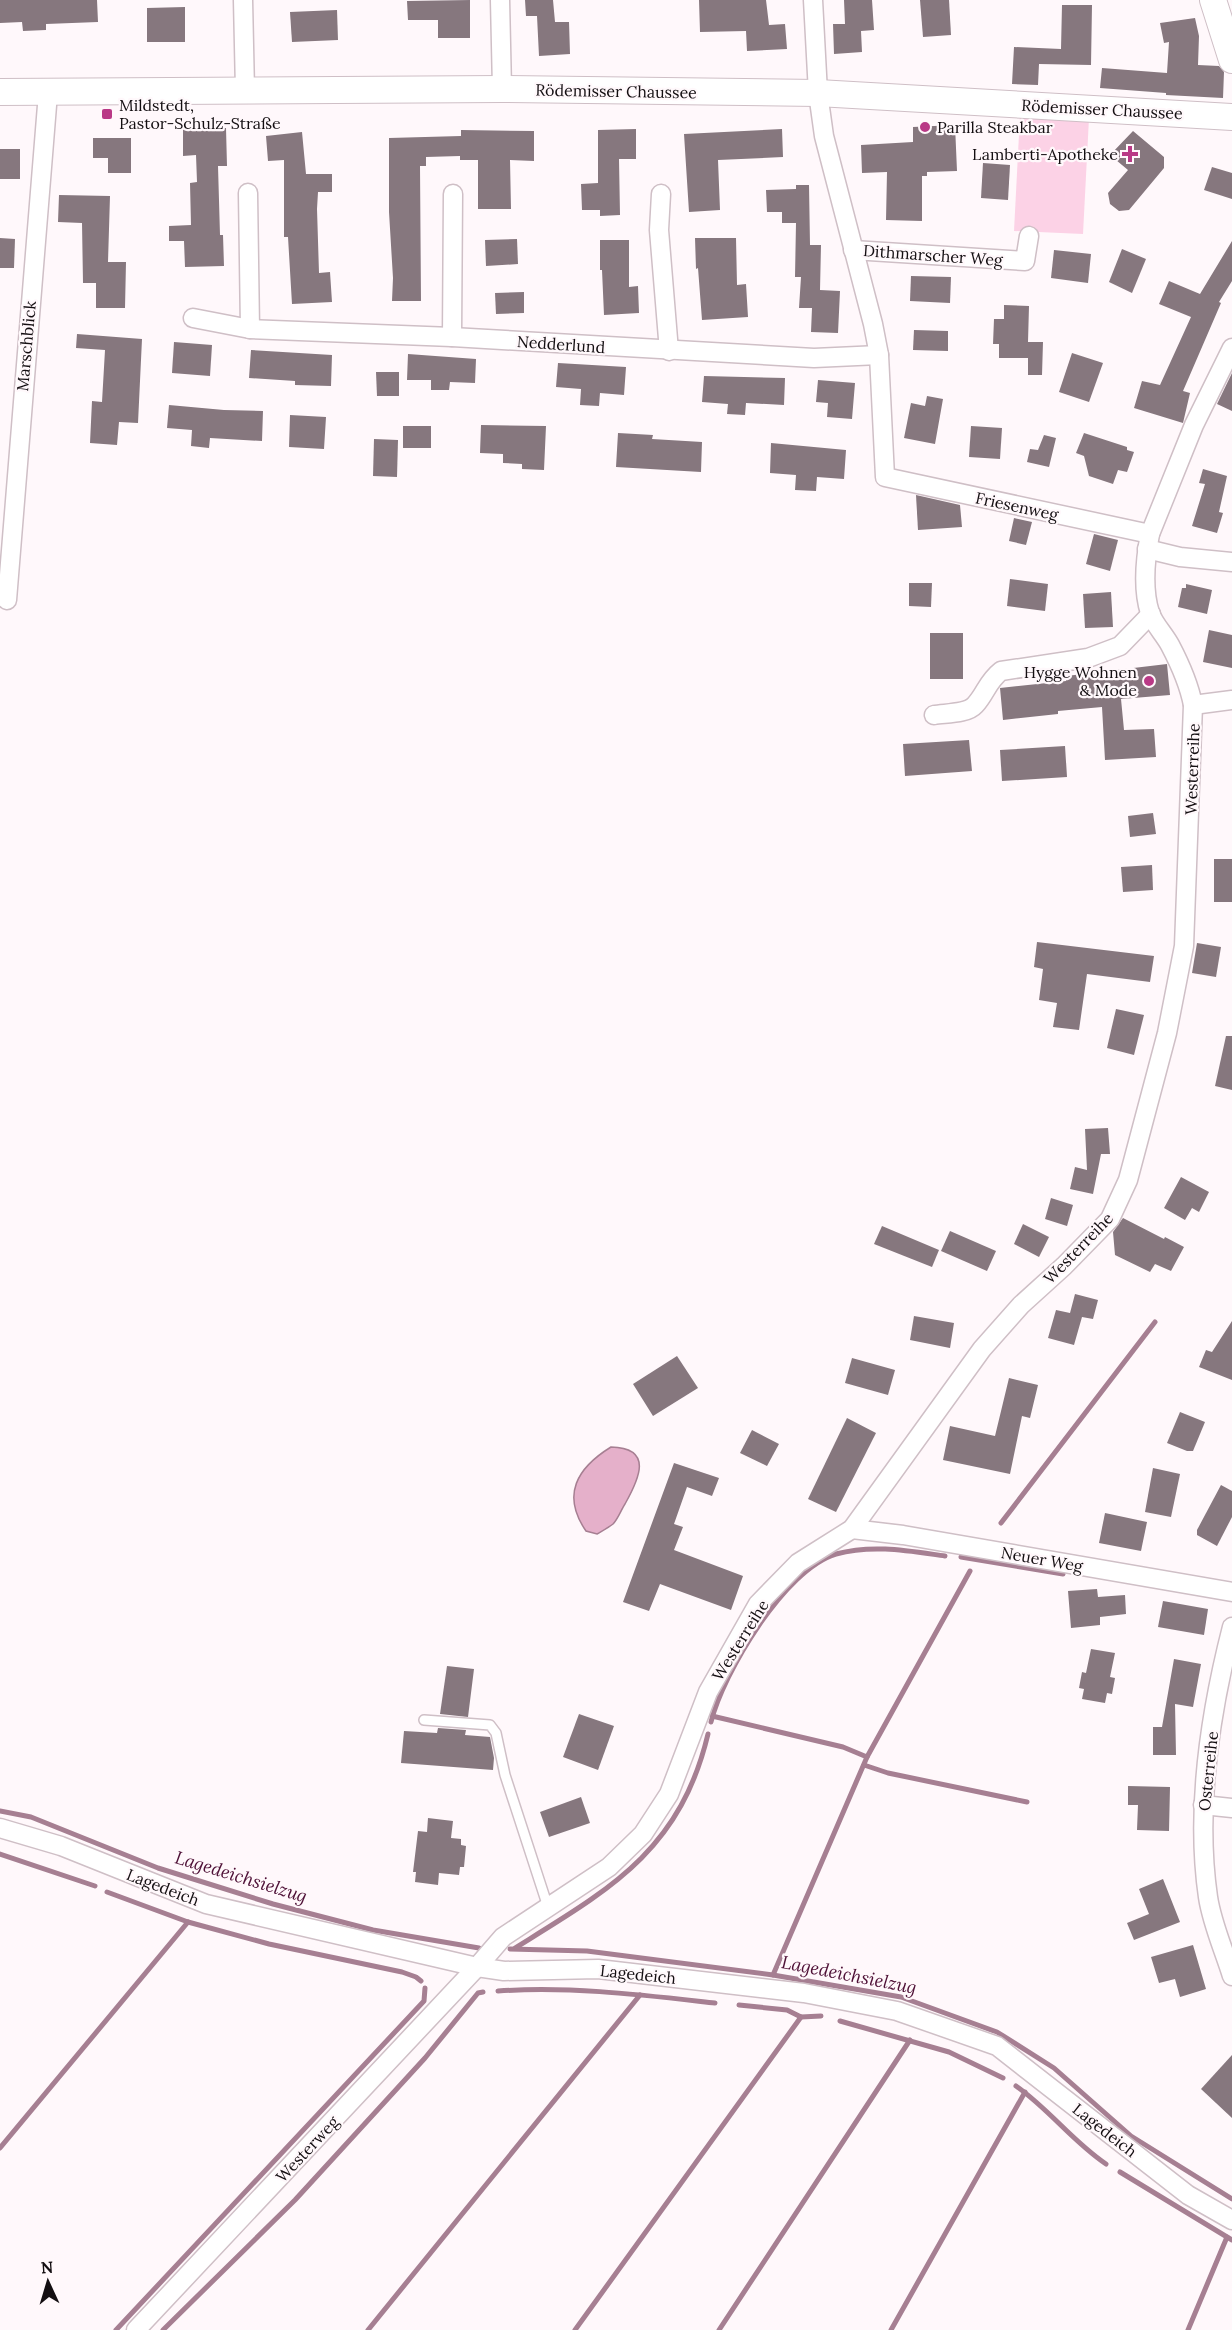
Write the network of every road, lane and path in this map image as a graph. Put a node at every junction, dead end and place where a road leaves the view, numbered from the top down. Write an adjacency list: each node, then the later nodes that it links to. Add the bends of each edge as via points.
1 (243, 0): 7 (street)
2 (500, 0): 6 (street)
3 (813, 0): 10 (street, Dithmarscher Weg)
4 (1213, 0): 5 (street)
5 (1232, 60)
6 (502, 90): 7 (street, Rödemisser Chaussee); 10 (street, Rödemisser Chaussee)
7 (245, 91): 9 (street, Rödemisser Chaussee)
8 (0, 92): 9 (street, Rödemisser Chaussee)
9 (48, 93): 26 (street, Marschblick)
10 (818, 93): 11 (street, Rödemisser Chaussee); 16 (street, Dithmarscher Weg, via 824,136)
11 (1232, 117)
12 (248, 192): 18 (street)
13 (453, 194): 19 (street)
14 (661, 195): 21 (street, via 659,230)
15 (1029, 236): 16 (street, Dithmarscher Weg, via 1024,261)
16 (853, 250): 22 (street, Dithmarscher Weg)
17 (193, 318): 18 (street, Nedderlund)
18 (250, 329): 19 (street, Nedderlund)
19 (452, 337): 21 (street, Nedderlund)
20 (1232, 348): 24 (street, Westerreihe, via 1194,425)
21 (669, 351): 22 (street, Nedderlund, via 814,358)
22 (879, 355): 23 (street, Dithmarscher Weg)
23 (885, 477): 24 (street, Friesenweg)
24 (1148, 542): 25 (street, Friesenweg, via 1180,557); 27 (street, Westerreihe, via 1145,585)
25 (1232, 562)
26 (7, 600)
27 (1151, 614): 29 (street, Westerreihe, via 1189,686); 30 (street, via 1120,646 1088,658 1001,671 990,679 975,706)
28 (1232, 700): 29 (street)
29 (1193, 705): 31 (street, Westerreihe, via 1184,946 1167,1033 1128,1180 1110,1219 1021,1305 982,1349)
30 (934, 715)
31 (852, 1529): 32 (street, Neuer Weg); 38 (street, Westerreihe, via 798,1563 758,1604 708,1692 669,1794 643,1834 609,1867)
32 (1232, 1592)
33 (1232, 1627): 35 (street, Osterreihe)
34 (424, 1720): 38 (lane, via 490,1725 496,1733 505,1775)
35 (1203, 1805): 36 (street); 40 (street, Osterreihe, via 1204,1861 1213,1917)
36 (1232, 1808)
37 (0, 1828): 39 (street, Lagedeich, via 61,1846 206,1904)
38 (548, 1907): 39 (street, Westerreihe, via 503,1937)
39 (477, 1967): 41 (street, Lagedeich, via 504,1971 597,1969 804,1993 897,2011 997,2046 1188,2194); 42 (street, Westerweg)
40 (1232, 1976)
41 (1232, 2220)
42 (136, 2330)

